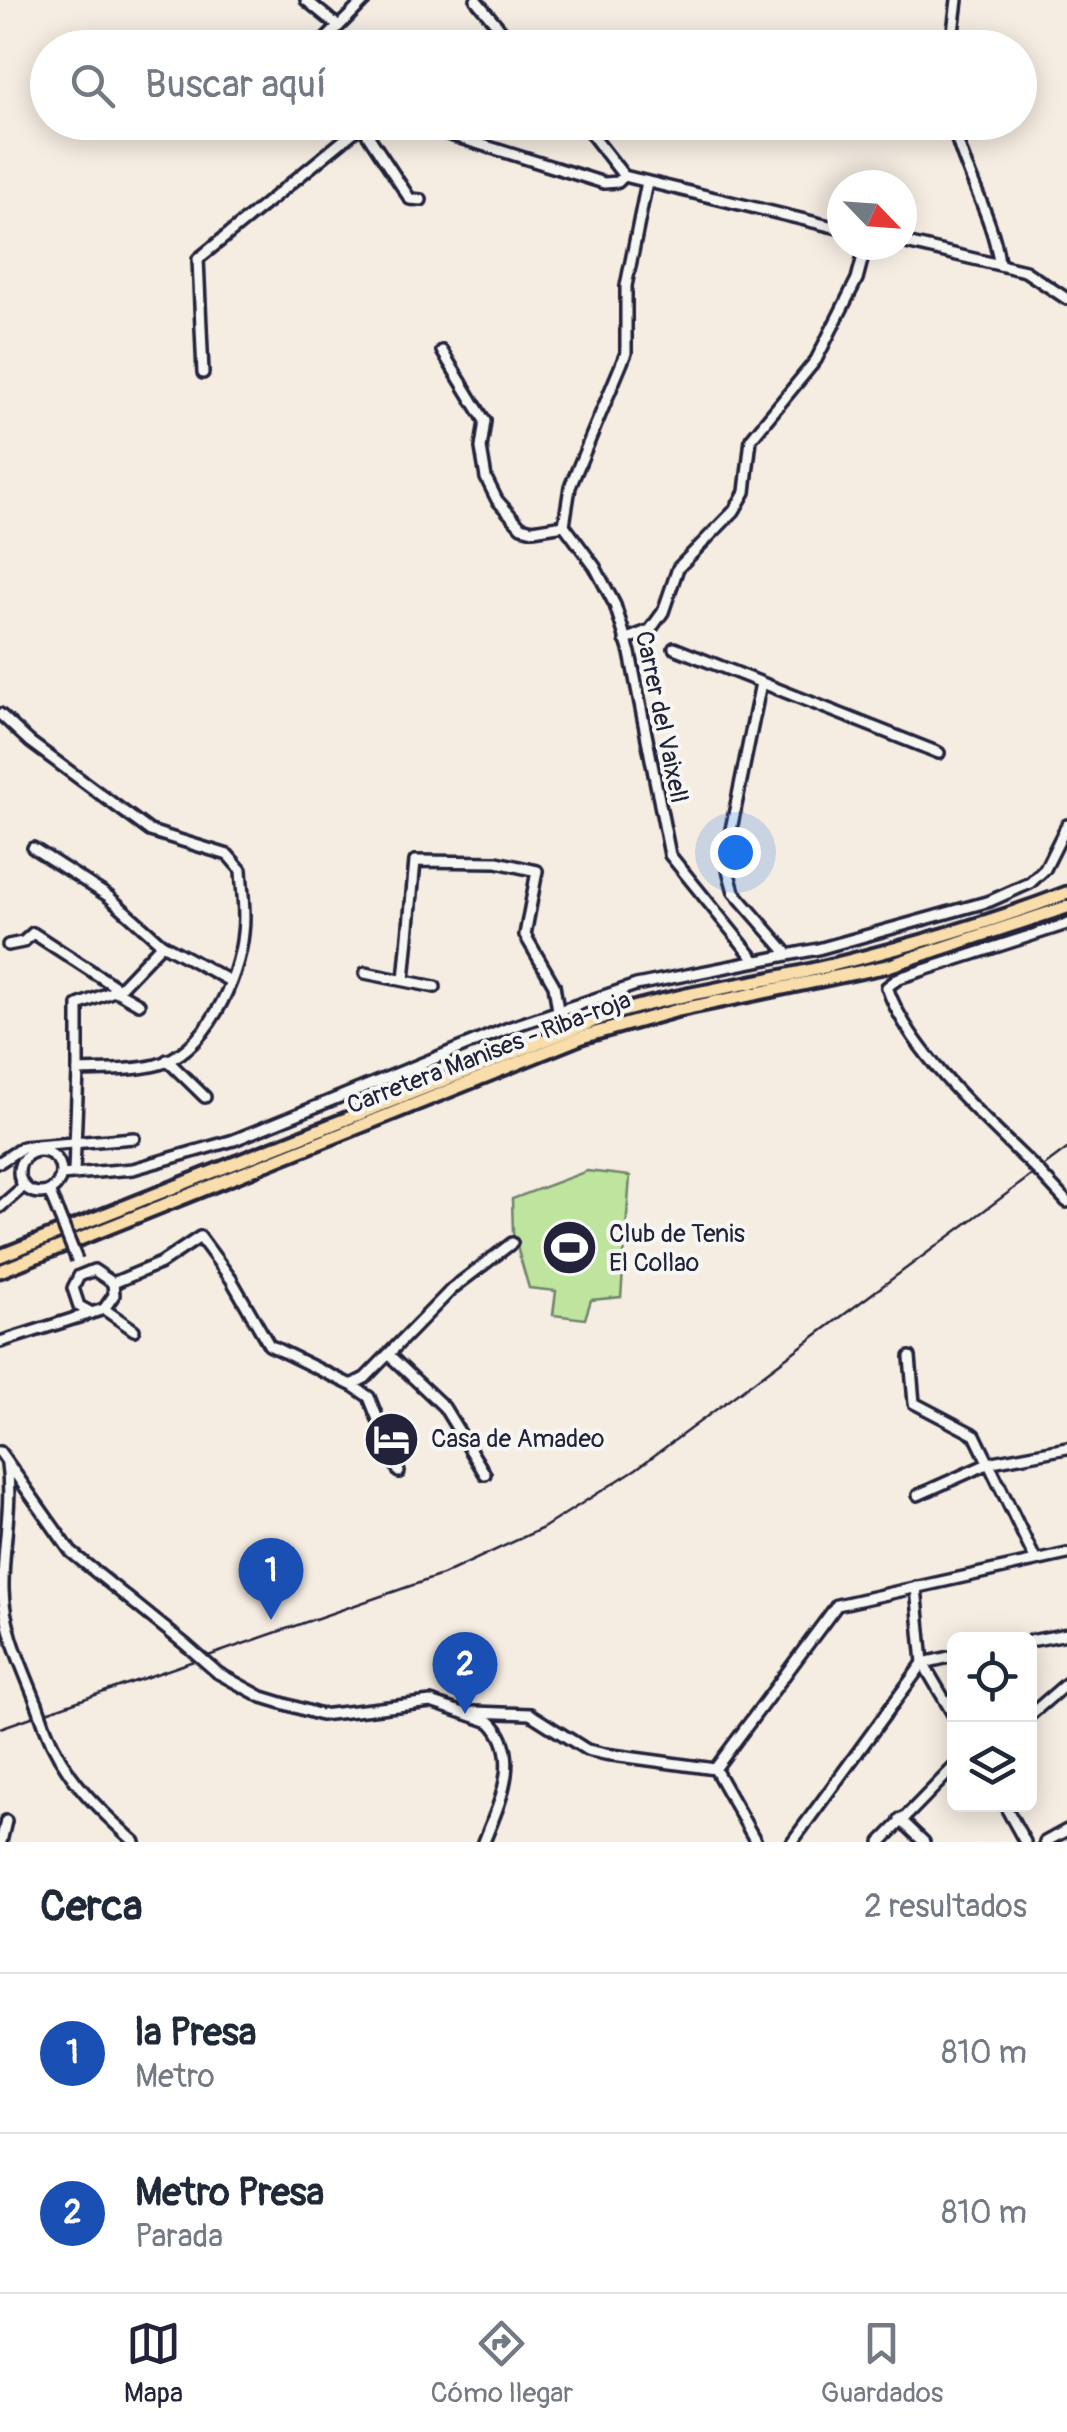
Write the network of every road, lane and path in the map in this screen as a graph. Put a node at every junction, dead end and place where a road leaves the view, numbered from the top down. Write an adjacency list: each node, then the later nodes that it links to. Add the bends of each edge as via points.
1 (306, 0): 5 (street)
2 (365, 0): 5 (street)
3 (476, 0): 7 (street)
4 (957, 0): 8 (street)
5 (338, 26): 6 (street)
6 (334, 30)
7 (501, 30)
8 (953, 30)
9 (344, 140): 23 (street, via 198,259)
10 (374, 140): 16 (street, via 410,199)
11 (466, 140): 14 (street, via 604,184)
12 (596, 140): 14 (street)
13 (957, 140): 20 (street)
14 (624, 176): 15 (street)
15 (647, 182): 17 (street); 24 (street, via 626,286 626,353 570,488)
16 (420, 200)
17 (827, 225)
18 (917, 245): 20 (street)
19 (862, 260): 25 (street, via 816,360 751,439 745,492 734,511 678,568 650,630)
20 (999, 262): 21 (street, via 1047,282)
21 (1067, 299)
22 (442, 351): 24 (street, via 485,422 484,463 497,500 521,526)
23 (202, 373)
24 (564, 525): 25 (street, Carrer del Vaixell, via 596,566)
25 (625, 640): 38 (street, Carrer del Vaixell, via 670,855)
26 (674, 648): 27 (street)
27 (760, 682): 29 (street); 37 (street, via 726,859 734,892)
28 (0, 714): 41 (street, via 75,777 164,838 237,862 243,935)
29 (939, 752)
30 (1067, 825): 37 (street, via 1045,868 1007,894)
31 (32, 848): 35 (street, via 108,896)
32 (1067, 892): 59 (main road, Carretera Manises - Riba-roja, via 888,952 609,1015)
33 (1067, 906): 60 (main road, Carretera Manises - Riba-roja, via 888,966 585,1036)
34 (1067, 924): 56 (street, bridge, via 899,978 887,988 956,1088)
35 (162, 944): 41 (street); 43 (street)
36 (8, 945): 43 (street, via 33,933)
37 (788, 954): 38 (street)
38 (755, 960): 45 (street)
39 (365, 973): 40 (street)
40 (404, 980): 42 (street); 45 (street, via 416,861 513,864 537,870 525,934 554,985)
41 (230, 981): 46 (street, via 208,1024)
42 (435, 987)
43 (117, 990): 44 (street); 47 (street, via 78,1005)
44 (139, 1004)
45 (558, 1010): 52 (street, via 234,1140 133,1170)
46 (167, 1060): 47 (street); 48 (street)
47 (78, 1070): 50 (street)
48 (204, 1096)
49 (134, 1138): 50 (street)
50 (74, 1143): 51 (street, via 23,1147); 52 (street)
51 (1, 1159)
52 (74, 1172): 53 (street)
53 (61, 1174): 54 (street, via 52,1155 37,1152 20,1165); 55 (street)
54 (24, 1186): 55 (street); 57 (street)
55 (48, 1191): 61 (street, bridge)
56 (1067, 1202)
57 (0, 1208)
58 (512, 1243): 67 (street, via 464,1278)
59 (0, 1256)
60 (0, 1271)
61 (83, 1273): 62 (street, via 100,1271); 64 (street, via 74,1297)
62 (113, 1283): 63 (street); 69 (street, via 161,1264 200,1237 268,1345)
63 (104, 1309): 64 (street); 65 (street)
64 (90, 1312): 66 (street)
65 (134, 1330)
66 (0, 1342)
67 (389, 1354): 69 (street); 74 (street, via 444,1408)
68 (910, 1357): 72 (street, via 914,1403 975,1435)
69 (350, 1386): 73 (street, via 369,1397)
70 (1067, 1448): 72 (street)
71 (3, 1456): 86 (street, bridge, via 70,1552 218,1673 262,1698 321,1715 431,1702); 94 (street, bridge, via 11,1496 3,1593 18,1656 53,1749 89,1801)
72 (992, 1462): 75 (street); 77 (street)
73 (399, 1472)
74 (485, 1474)
75 (918, 1495)
76 (1067, 1554): 77 (street)
77 (1035, 1559): 78 (street)
78 (916, 1587): 82 (street); 87 (street, via 837,1604)
79 (1067, 1634): 80 (street)
80 (1037, 1640)
81 (947, 1658): 82 (street)
82 (923, 1663): 84 (street); 97 (street)
83 (1067, 1683): 85 (street)
84 (947, 1704)
85 (1037, 1709)
86 (469, 1712): 87 (street, via 530,1714 587,1750); 95 (street, via 496,1728 505,1756 505,1784)
87 (709, 1768): 96 (street)
88 (947, 1774): 90 (street)
89 (1008, 1812): 100 (street)
90 (900, 1819): 98 (street); 99 (street)
91 (6, 1822): 93 (street)
92 (1067, 1830): 101 (street)
93 (1, 1842)
94 (135, 1842)
95 (484, 1842)
96 (756, 1842)
97 (792, 1842)
98 (881, 1842)
99 (924, 1842)
100 (1024, 1842)
101 (1045, 1842)

